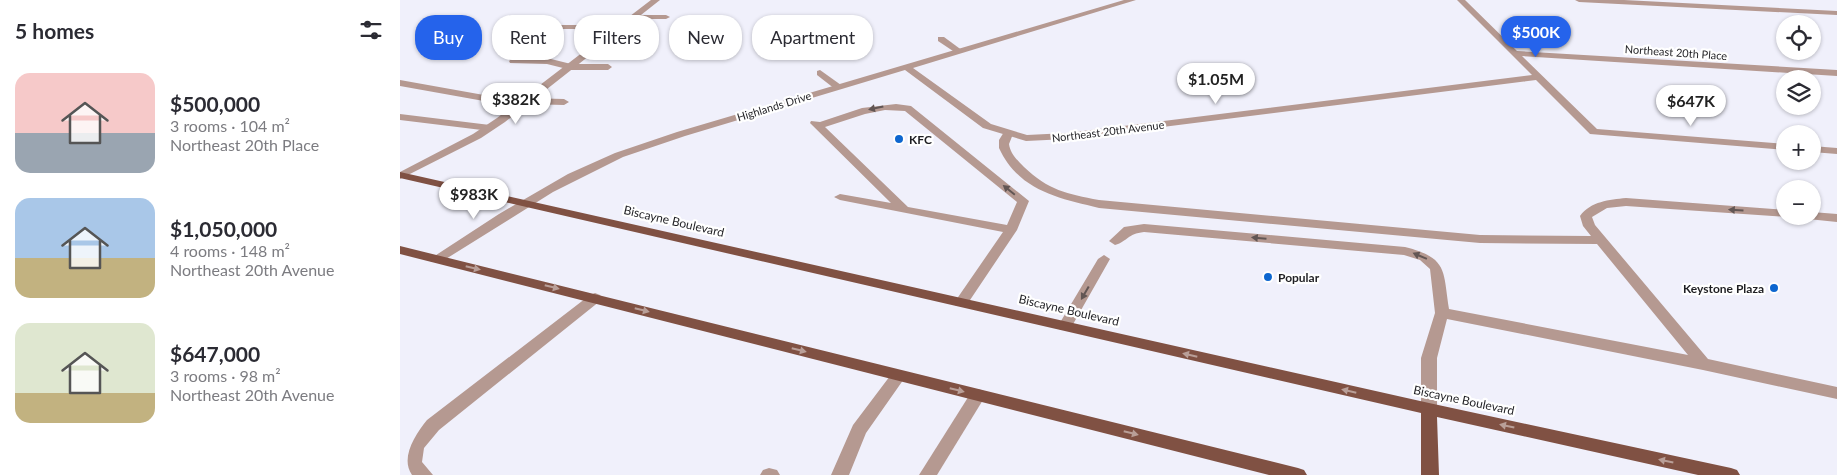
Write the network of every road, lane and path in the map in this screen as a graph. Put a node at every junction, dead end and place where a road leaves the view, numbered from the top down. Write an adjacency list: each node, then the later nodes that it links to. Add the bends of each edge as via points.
1 (656, 0): 8 (street)
2 (1132, 0): 12 (street, Highlands Drive)
3 (1461, 0): 13 (street)
4 (1579, 0): 6 (street)
5 (1712, 0): 6 (street)
6 (1724, 7): 7 (street)
7 (1837, 12)
8 (638, 15)
9 (659, 17): 10 (street)
10 (666, 17)
11 (941, 39): 12 (street)
12 (959, 51): 18 (street, Highlands Drive)
13 (1514, 53): 20 (street, Northeast 20th Place); 21 (street)
14 (580, 60): 16 (street)
15 (513, 61): 16 (street, via 547,61)
16 (571, 67): 17 (street); 24 (street)
17 (608, 67)
18 (906, 67): 23 (street, Highlands Drive); 28 (street, Northeast 20th Avenue, via 987,126)
19 (820, 73): 23 (street)
20 (1837, 73)
21 (1538, 77): 28 (street, Northeast 20th Avenue, via 1067,136 1026,138); 29 (street, via 1594,132)
22 (400, 83): 24 (street, via 495,100)
23 (838, 87): 34 (street, Highlands Drive, via 619,155)
24 (527, 101): 25 (street); 27 (street)
25 (564, 102)
26 (400, 117): 27 (street)
27 (490, 128): 32 (street)
28 (1008, 134): 40 (street, via 1004,148 1008,158 1044,189 1099,204 1480,239)
29 (1776, 146)
30 (1821, 150): 31 (street)
31 (1837, 151)
32 (400, 175): 34 (main road, Biscayne Boulevard)
33 (840, 198): 35 (street)
34 (525, 204): 43 (street, Highlands Drive); 46 (main road, Biscayne Boulevard)
35 (904, 209): 39 (street); 39 (street, one-way to 35, via 1023,201 908,108 873,108 816,125)
36 (1776, 213): 40 (street, one-way to 40, via 1626,202 1606,204 1592,208 1586,216 1589,226)
37 (1821, 217): 38 (street)
38 (1837, 218)
39 (1011, 230): 46 (street)
40 (1601, 240): 49 (street)
41 (1115, 241): 47 (street, one-way to 41, via 1436,268 1425,257 1405,251 1144,228 1128,230)
42 (400, 250): 43 (main road)
43 (436, 260): 45 (main road, one-way to 45)
44 (1104, 260): 48 (street, one-way to 48)
45 (595, 298): 50 (main road, one-way to 50); 54 (street, via 433,425 416,446 413,465)
46 (961, 303): 48 (main road, Biscayne Boulevard)
47 (1442, 314): 49 (street); 53 (street, via 1429,358)
48 (1066, 326): 53 (main road, Biscayne Boulevard, one-way to 48)
49 (1703, 364): 51 (street)
50 (898, 376): 52 (main road, one-way to 52); 55 (street, via 859,430)
51 (1837, 393)
52 (978, 395): 56 (street); 57 (main road, one-way to 57)
53 (1429, 409): 58 (main road); 59 (main road, Biscayne Boulevard, one-way to 53)
54 (424, 475)
55 (840, 475)
56 (928, 475)
57 (1298, 475)
58 (1430, 475)
59 (1731, 475)

